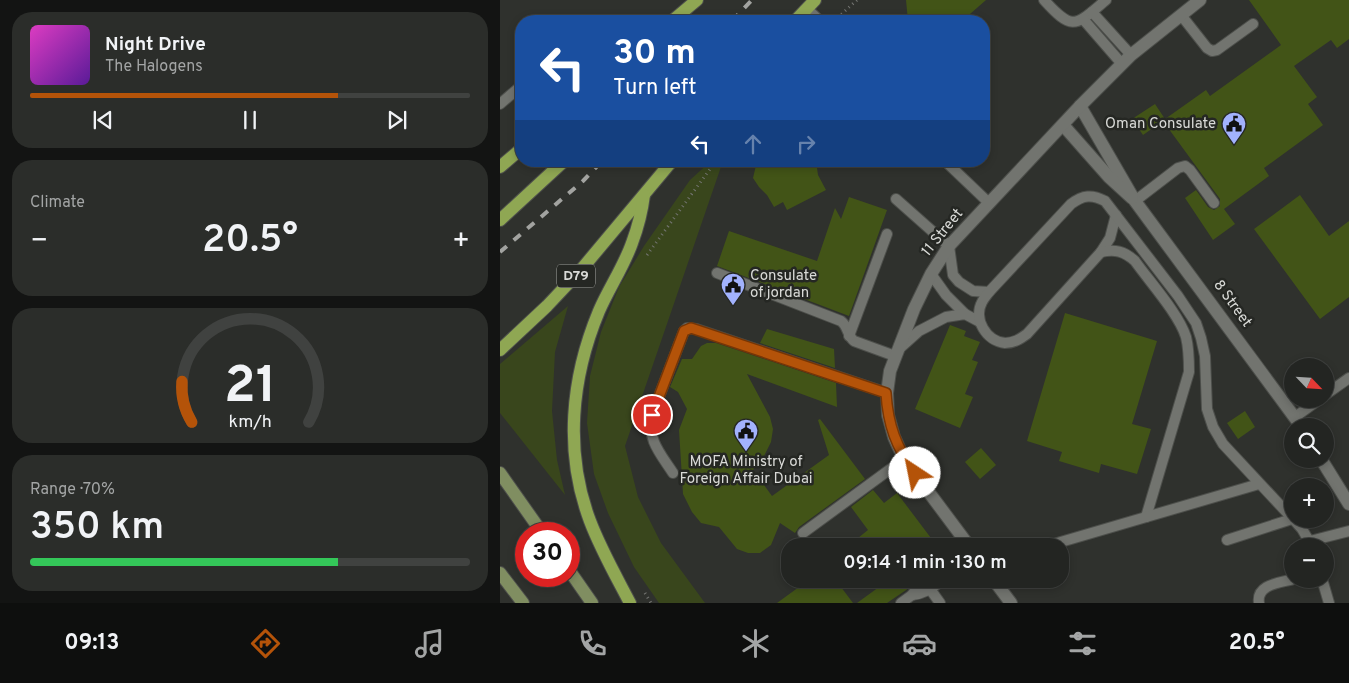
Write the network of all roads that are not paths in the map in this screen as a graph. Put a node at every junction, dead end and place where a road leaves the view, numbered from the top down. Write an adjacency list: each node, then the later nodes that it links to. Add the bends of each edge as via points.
1 (697, 0): 7 (main road)
2 (1044, 0): 10 (lane, via 1070,23)
3 (1106, 0): 6 (lane)
4 (1200, 0): 9 (street, 11 Street)
5 (811, 4): 8 (main road)
6 (1092, 12): 10 (lane); 12 (lane)
7 (679, 15)
8 (801, 15)
9 (1181, 15): 11 (lane, via 1212,51); 12 (street, 11 Street)
10 (1083, 19): 12 (lane)
11 (1253, 24)
12 (1127, 60): 15 (street, 11 Street)
13 (515, 91): 14 (lane)
14 (500, 104)
15 (1080, 106): 16 (street, 11 Street); 24 (street, 8 Street)
16 (1063, 125): 24 (street, 8 Street, via 1117,186); 26 (street, 11 Street)
17 (515, 154): 18 (main road)
18 (500, 167)
19 (557, 167): 28 (main road)
20 (667, 167): 22 (main road, D79)
21 (951, 167): 26 (lane)
22 (644, 195): 38 (main road, D79, via 580,271); 72 (main road, via 632,245 600,311 581,363 573,425 580,489 602,550)
23 (896, 199): 30 (lane)
24 (1136, 201): 25 (lane, via 1185,166); 44 (street, 8 Street)
25 (1214, 202)
26 (989, 203): 30 (street, 11 Street)
27 (1116, 215): 31 (lane, via 1110,238); 34 (lane, via 1105,201 1097,197 1078,198); 50 (lane, via 1196,323 1205,356 1207,408 1213,427 1223,444)
28 (500, 220)
29 (887, 234): 37 (lane)
30 (949, 246): 33 (street, 11 Street); 34 (lane, via 954,275 959,282 973,291)
31 (1101, 252): 36 (lane, via 1017,341 994,340); 53 (lane, via 1120,251 1135,261 1177,319 1189,353 1189,372)
32 (717, 273): 37 (lane, via 841,321)
33 (931, 274): 35 (lane); 39 (street, 11 Street)
34 (989, 292): 36 (lane, via 982,302)
35 (965, 314): 36 (lane); 39 (lane, via 932,323)
36 (980, 322)
37 (849, 336): 39 (lane, via 854,341)
38 (500, 350)
39 (896, 353): 42 (street, 11 Street)
40 (1349, 378): 41 (lane)
41 (1334, 389)
42 (886, 393): 46 (street, 11 Street, via 892,430); 49 (lane, via 687,328 650,425 655,445)
43 (1311, 408): 45 (lane)
44 (1295, 418)
45 (1302, 418)
46 (904, 459): 57 (lane); 58 (street, 11 Street)
47 (1327, 468): 51 (street)
48 (500, 473): 55 (main road)
49 (673, 473)
50 (1259, 484): 52 (lane); 53 (lane)
51 (1349, 504)
52 (1284, 509)
53 (1146, 516): 60 (lane)
54 (1284, 521): 61 (lane)
55 (535, 522)
56 (1349, 531): 59 (lane)
57 (803, 533)
58 (962, 538)
59 (1329, 538)
60 (1069, 539)
61 (1227, 540)
62 (500, 573): 70 (main road)
63 (1284, 582): 76 (lane, via 1264,588)
64 (580, 586): 71 (main road)
65 (917, 588): 69 (lane)
66 (999, 588): 75 (street)
67 (1324, 588): 77 (lane)
68 (930, 589): 69 (lane); 74 (lane)
69 (912, 595): 73 (lane)
70 (523, 603)
71 (592, 603)
72 (630, 603)
73 (901, 603)
74 (940, 603)
75 (1010, 603)
76 (1259, 603)
77 (1328, 603)

